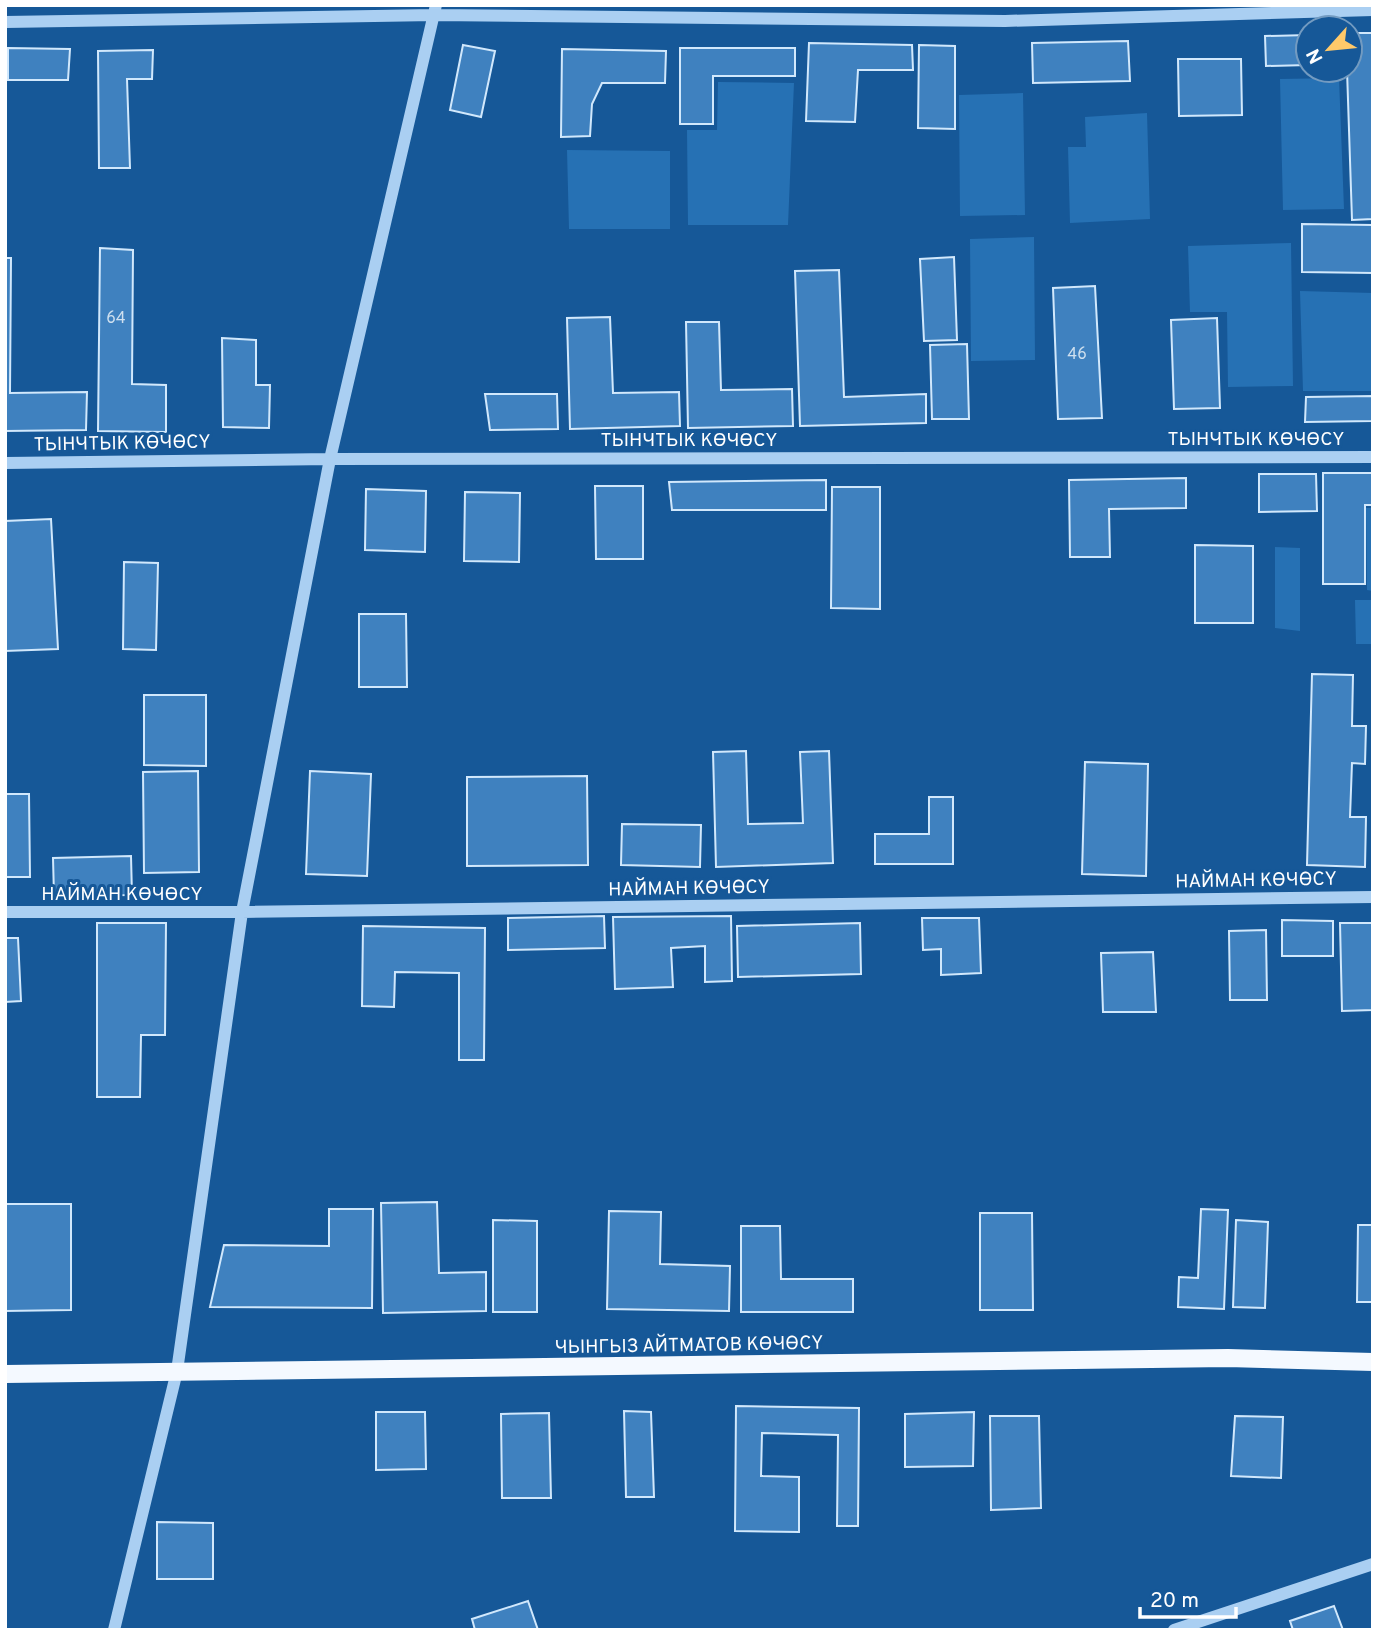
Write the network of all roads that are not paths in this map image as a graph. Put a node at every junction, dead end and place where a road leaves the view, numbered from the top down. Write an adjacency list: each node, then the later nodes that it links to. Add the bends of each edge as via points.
1 (435, 10): 2 (street, via 1005,21); 3 (street); 5 (street)
2 (1373, 10)
3 (5, 22)
4 (1373, 457): 5 (street, ТЫНЧТЫК КӨЧӨСҮ)
5 (330, 459): 6 (street, ТЫНЧТЫК КӨЧӨСҮ); 9 (street)
6 (5, 463)
7 (1373, 897): 9 (street, НАЙМАН КӨЧӨСҮ)
8 (5, 912): 9 (street, НАЙМАН КӨЧӨСҮ)
9 (243, 912): 11 (street)
10 (1373, 1362): 11 (main road, ЧЫНГЫЗ АЙТМАТОВ КӨЧӨСҮ, via 1228,1358)
11 (177, 1371): 12 (main road, ЧЫНГЫЗ АЙТМАТОВ КӨЧӨСҮ); 14 (street)
12 (5, 1374)
13 (1373, 1564): 15 (street)
14 (114, 1630)
15 (1174, 1630)

